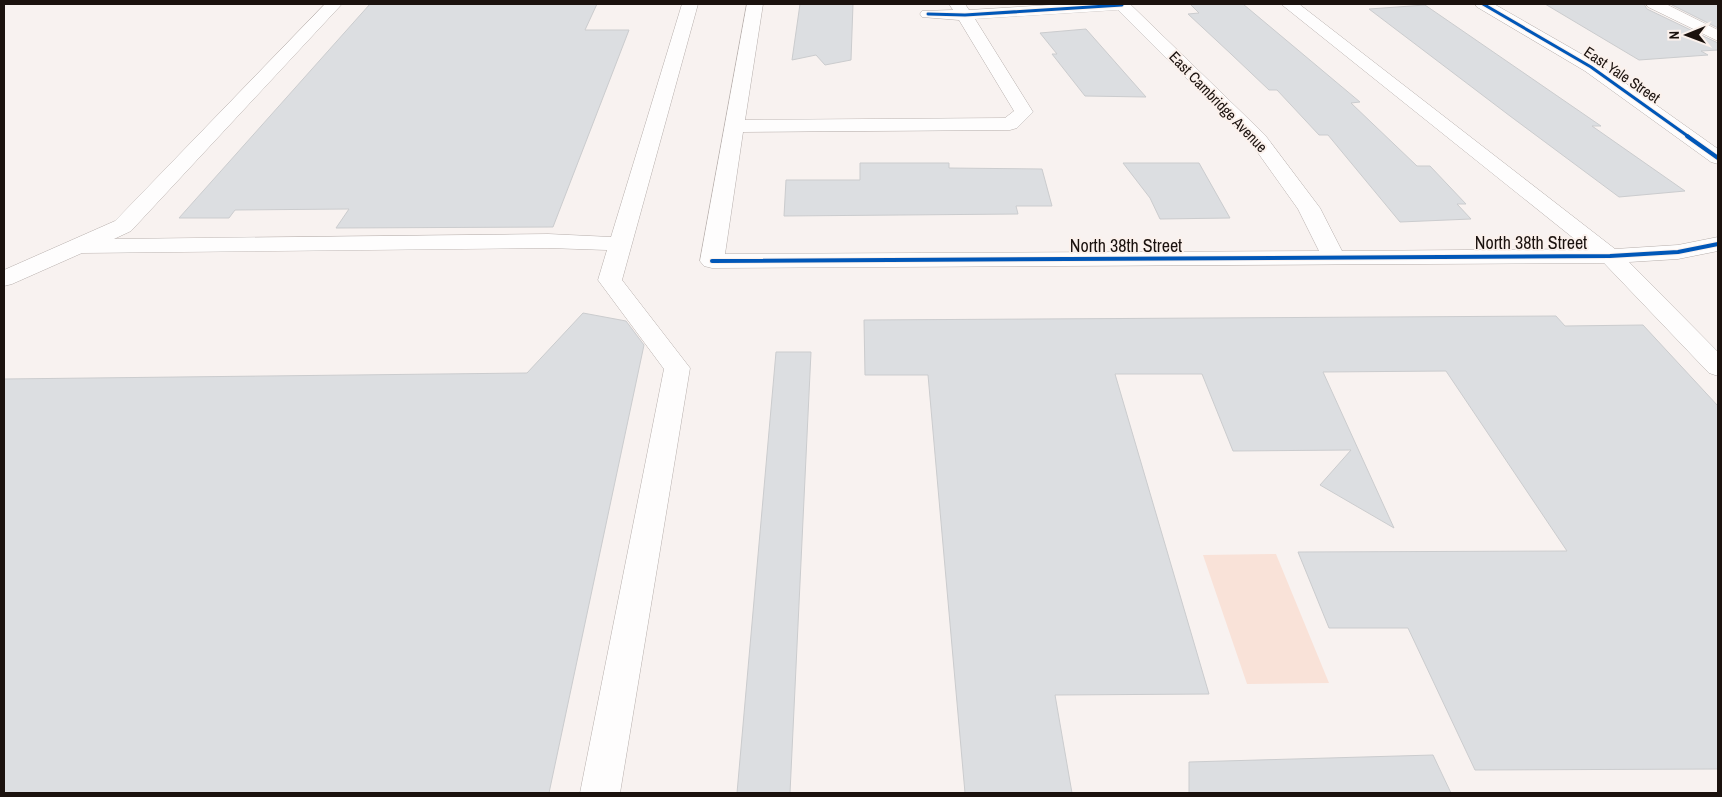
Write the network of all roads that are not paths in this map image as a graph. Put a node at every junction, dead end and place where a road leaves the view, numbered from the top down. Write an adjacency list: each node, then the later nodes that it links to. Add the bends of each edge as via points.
1 (334, 4): 15 (street, via 123,226)
2 (690, 4): 13 (street)
3 (756, 4): 11 (street)
4 (1122, 4): 8 (street); 17 (street, East Cambridge Avenue, via 1258,140 1309,208)
5 (1289, 4): 16 (street)
6 (1483, 4): 12 (street, East Yale Street, via 1591,67)
7 (1654, 4): 10 (street)
8 (961, 10): 9 (street); 11 (street, via 1024,112 1010,124)
9 (928, 14)
10 (1718, 36)
11 (735, 126): 17 (street, North 38th Street, via 712,261)
12 (1718, 158)
13 (620, 244): 15 (street, via 548,241); 20 (street, via 610,280 677,368)
14 (1718, 244): 16 (street, North 38th Street, via 1645,255)
15 (78, 246): 18 (street)
16 (1610, 256): 17 (street, North 38th Street); 19 (street)
17 (1335, 259)
18 (4, 279)
19 (1718, 368)
20 (600, 793)

